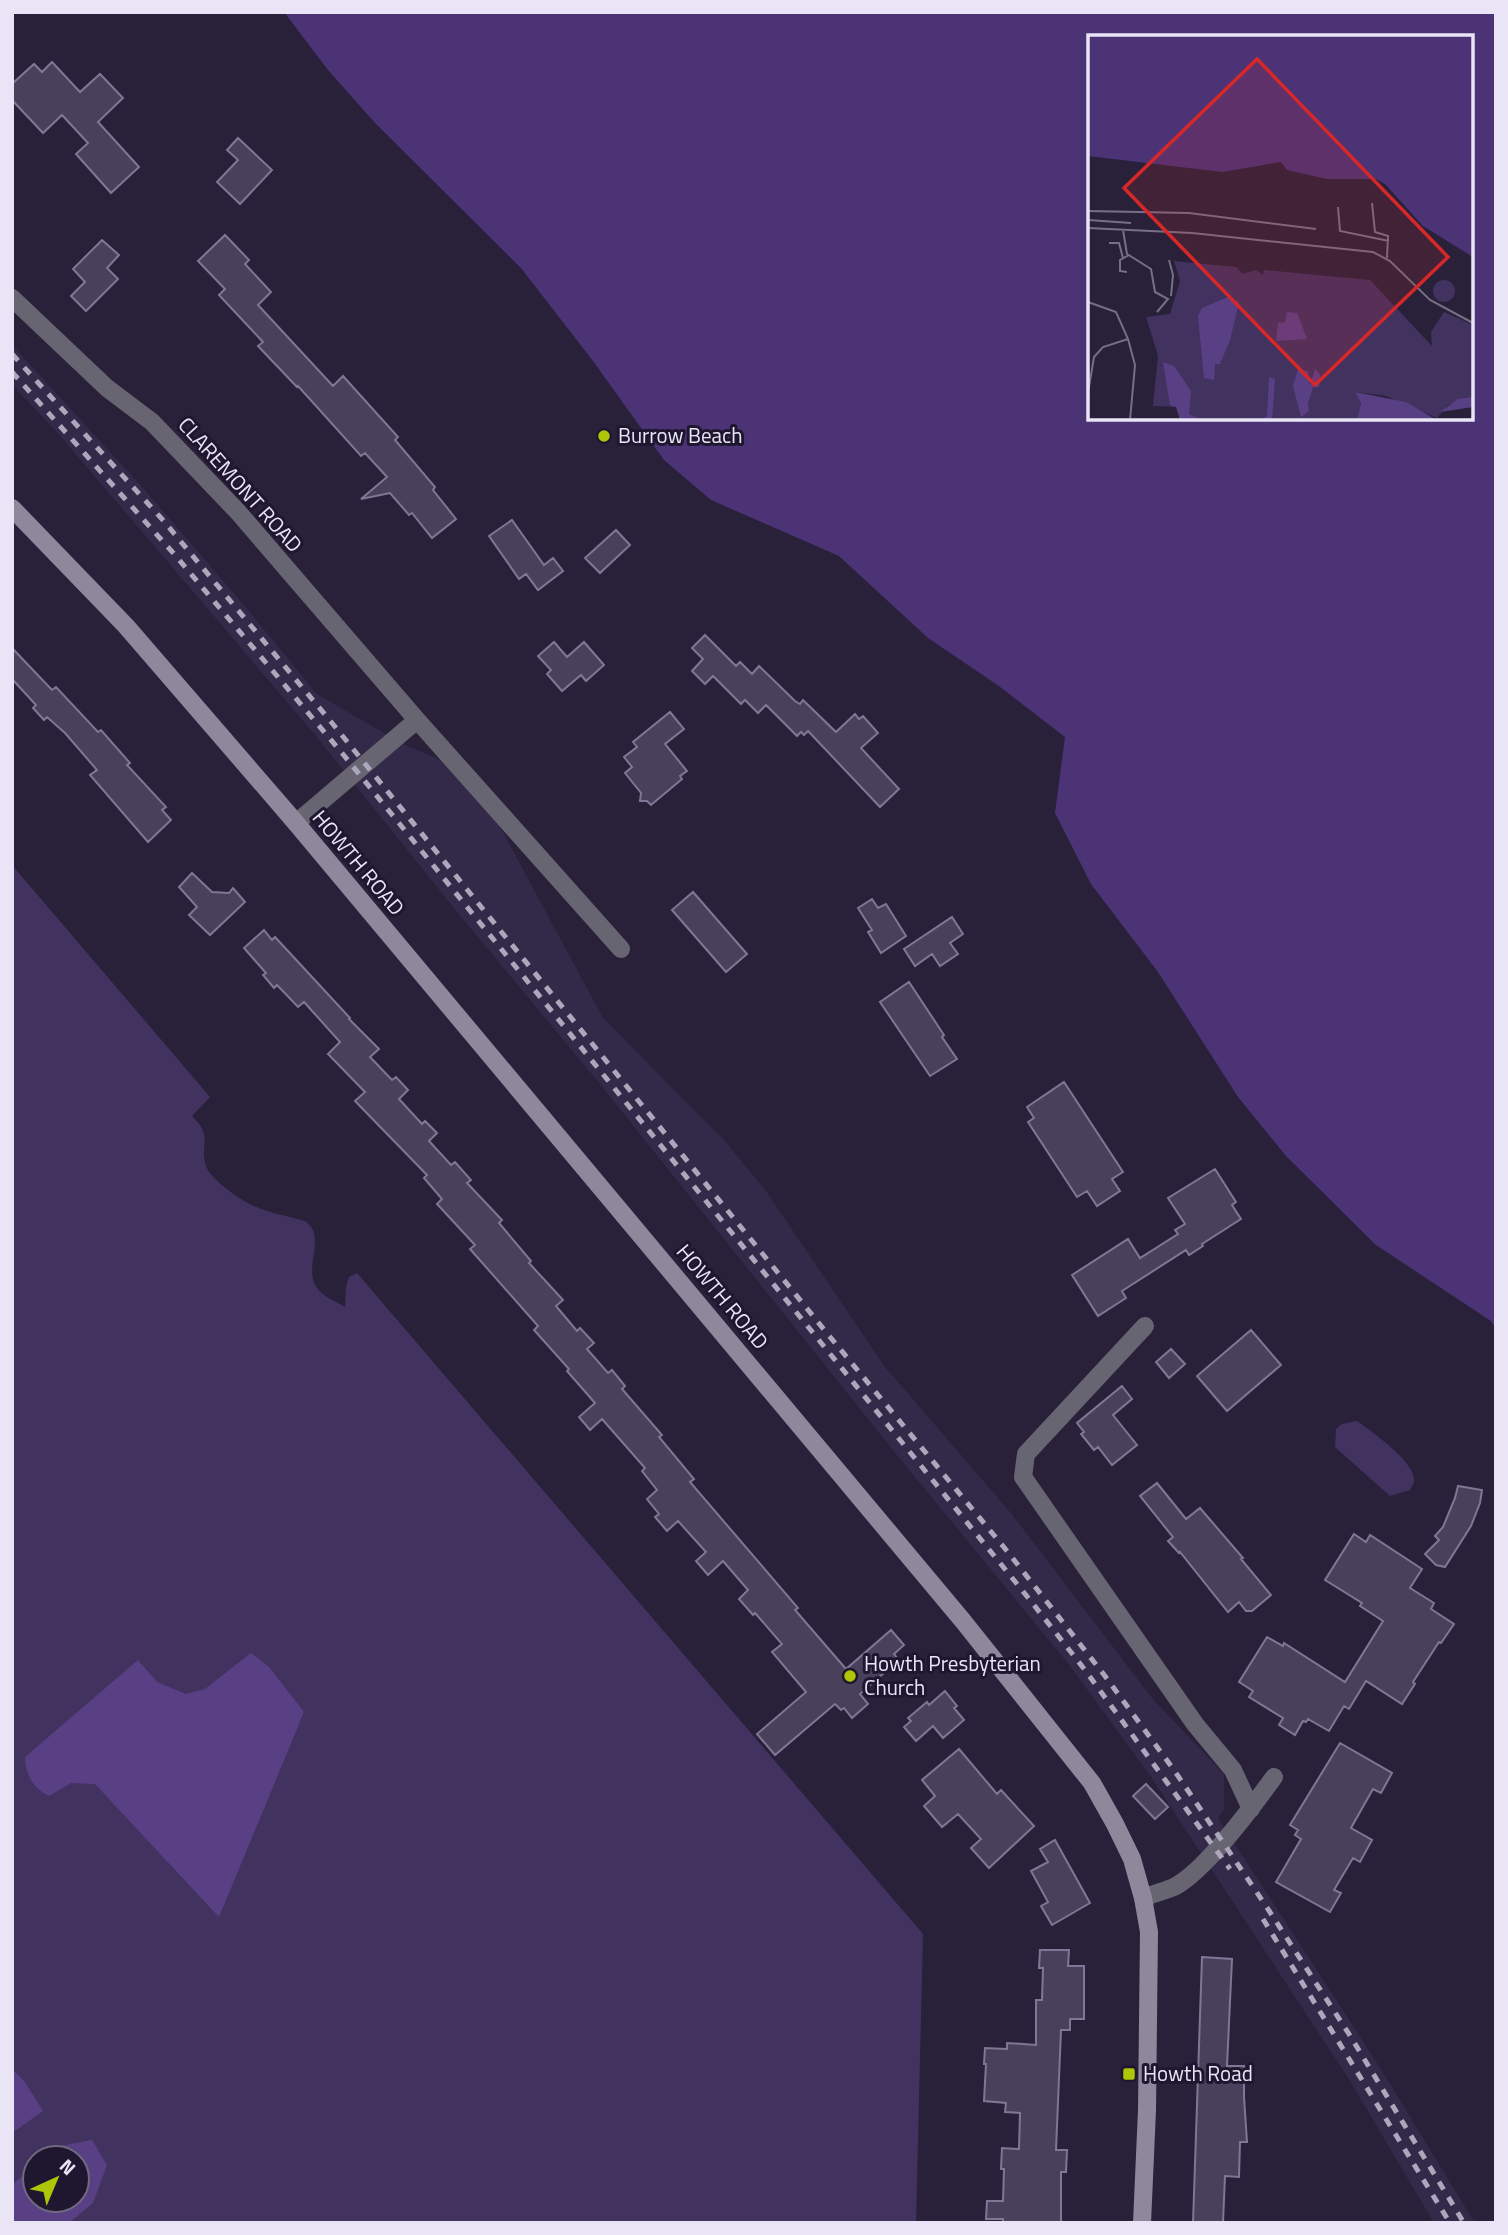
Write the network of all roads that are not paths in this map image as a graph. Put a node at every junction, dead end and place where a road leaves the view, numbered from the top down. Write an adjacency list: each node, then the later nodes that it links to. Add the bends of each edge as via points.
1 (12, 298): 3 (street, CLAREMONT ROAD, via 107,388 152,422 238,512)
2 (12, 508): 4 (main road, HOWTH ROAD, via 126,626)
3 (417, 720): 4 (street); 5 (street, CLAREMONT ROAD)
4 (296, 823): 9 (main road, HOWTH ROAD, via 1007,1674 1092,1783 1132,1859)
5 (621, 949)
6 (1145, 1326): 8 (street, via 1026,1454 1023,1477 1195,1724 1233,1770)
7 (1274, 1777): 8 (street)
8 (1251, 1809): 9 (street, via 1176,1886)
9 (1143, 1898): 10 (main road, HOWTH ROAD, via 1150,1964)
10 (1142, 2223)

